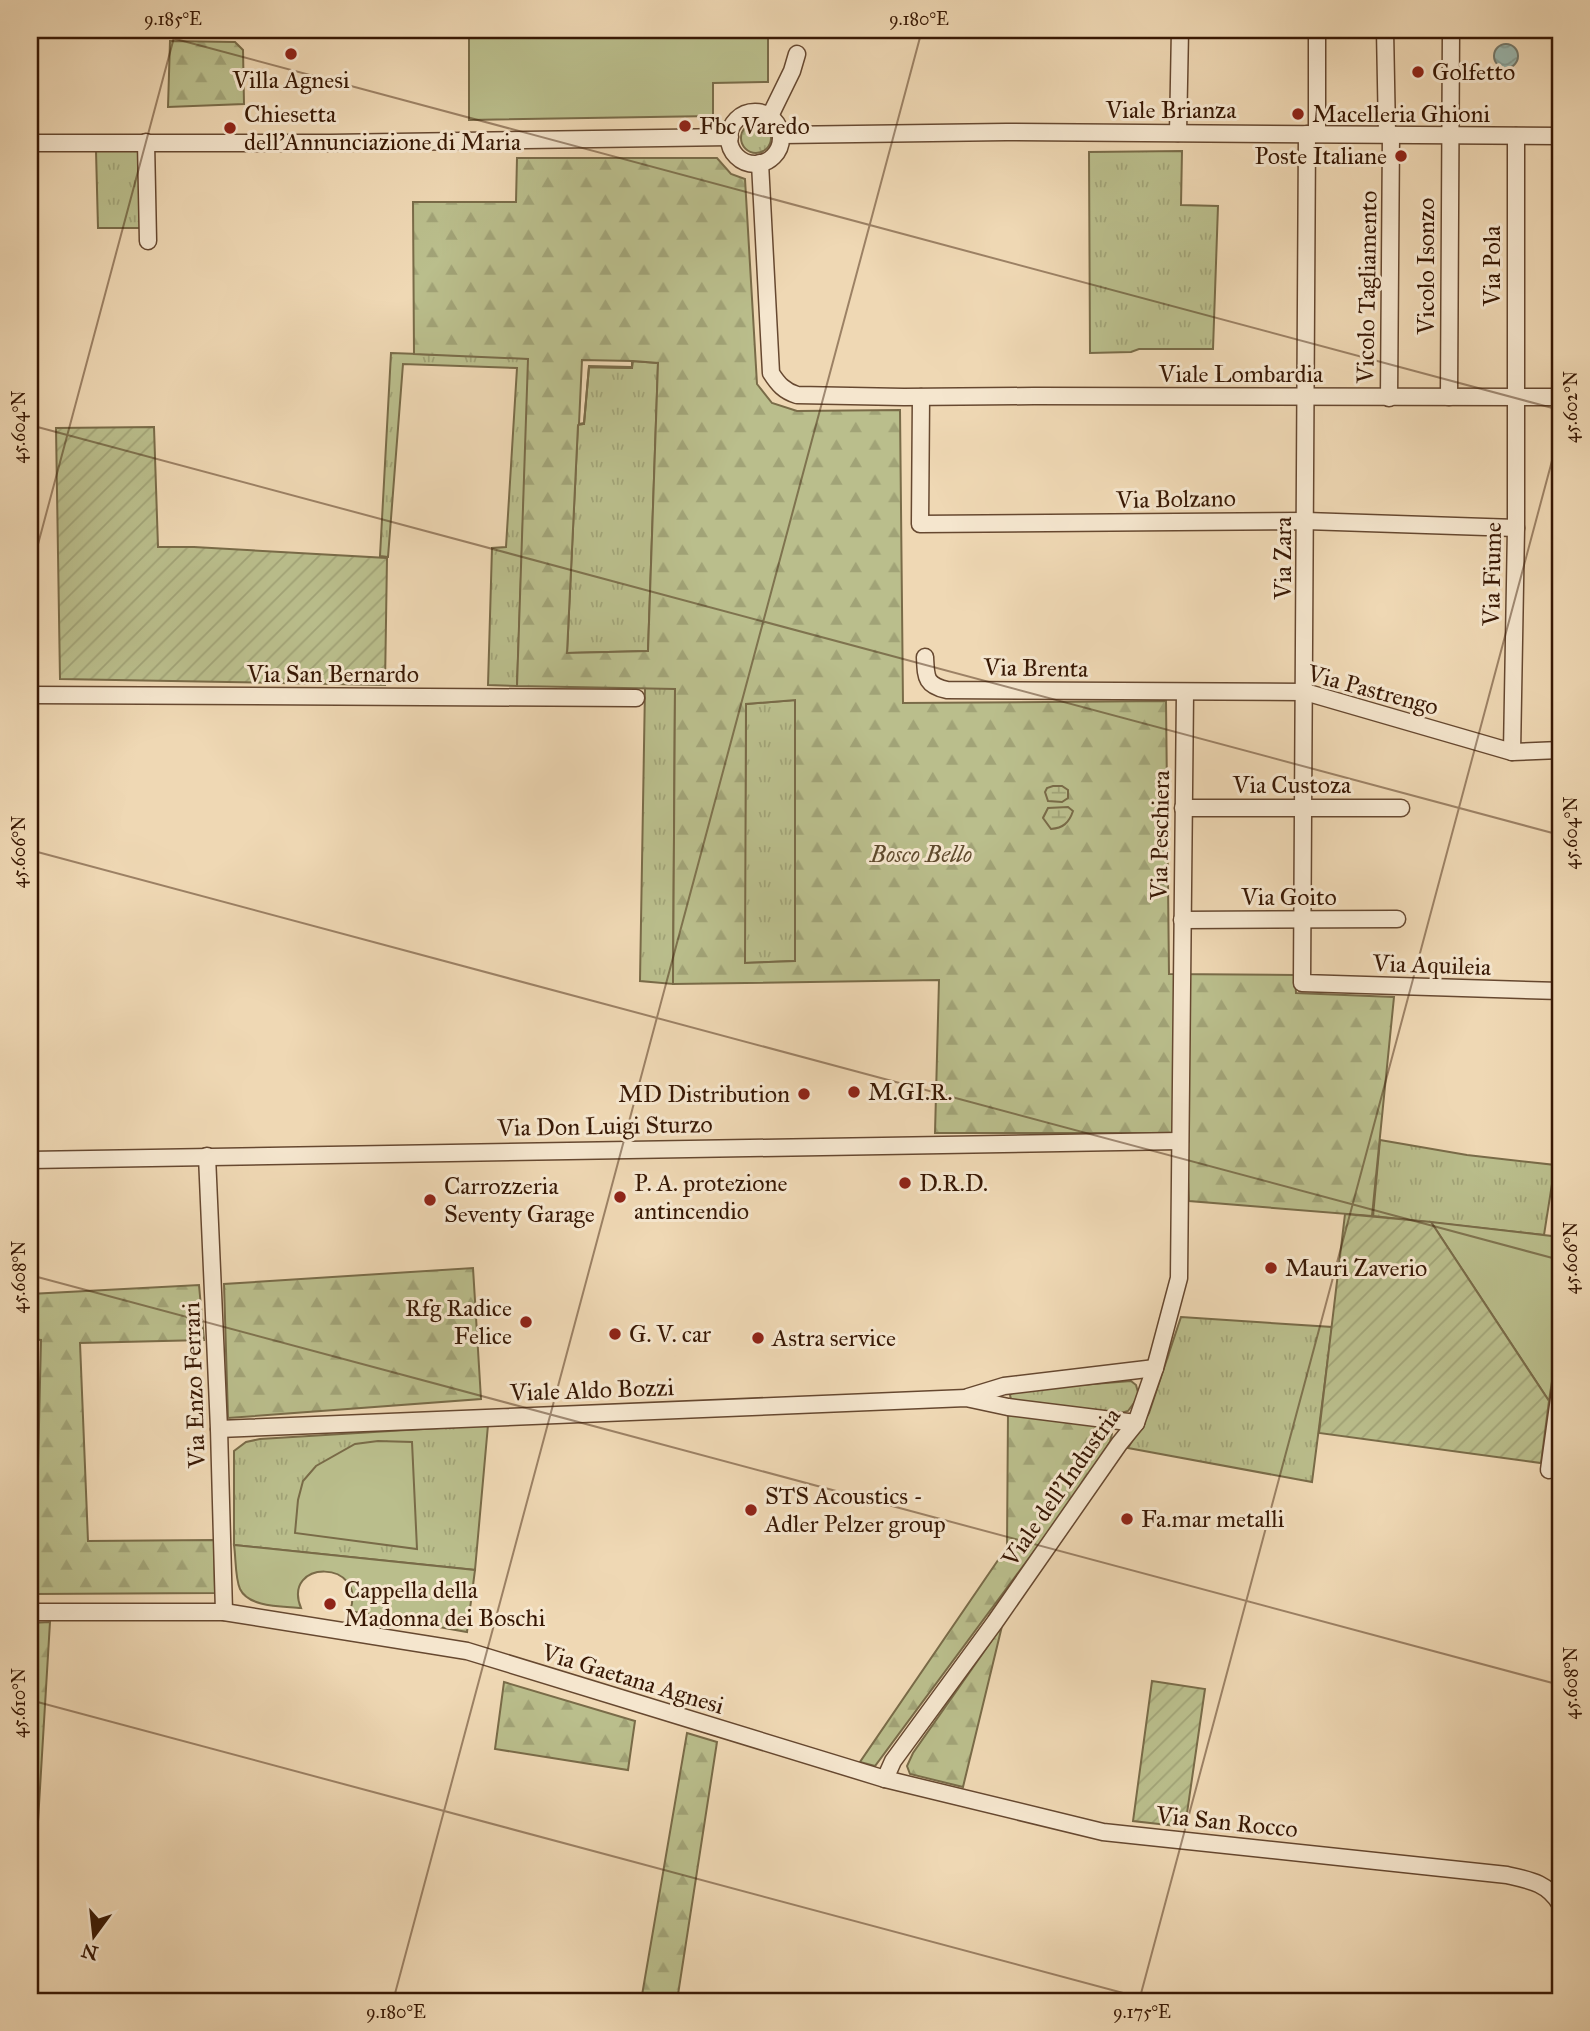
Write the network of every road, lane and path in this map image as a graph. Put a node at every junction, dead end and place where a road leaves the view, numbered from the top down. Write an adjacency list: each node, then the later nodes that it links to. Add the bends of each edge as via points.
1 (1180, 30): 7 (street)
2 (1317, 30): 8 (street, Via Zara)
3 (1385, 30): 9 (street, Vicolo Tagliamento)
4 (1451, 30): 11 (street, Vicolo Isonzo)
5 (797, 54): 6 (street)
6 (769, 116): 10 (street); 14 (street, via 743,115)
7 (1178, 133): 8 (street, Viale Brianza); 10 (street, Viale Brianza)
8 (1312, 134): 9 (street, Viale Brianza); 23 (street, Via Zara)
9 (1389, 134): 11 (street, Viale Brianza); 24 (street, Vicolo Tagliamento)
10 (781, 135): 17 (street, via 774,155)
11 (1449, 135): 12 (street, Viale Brianza); 20 (street, Vicolo Isonzo)
12 (1516, 135): 13 (street, Viale Brianza); 21 (street, Via Pola)
13 (1560, 136)
14 (730, 137): 15 (street); 17 (street, via 739,158)
15 (152, 142): 16 (street); 18 (street)
16 (30, 143)
17 (760, 163): 19 (street, Viale Lombardia, via 771,373 779,385 805,396)
18 (148, 241)
19 (921, 397): 23 (street, Viale Lombardia); 25 (street, Via Bolzano, via 920,524)
20 (1449, 397): 21 (street, Viale Lombardia); 24 (street, Viale Lombardia)
21 (1516, 397): 22 (street, Viale Lombardia); 26 (street, Via Fiume)
22 (1560, 397)
23 (1306, 398): 24 (street, Viale Lombardia); 25 (street, Via Zara)
24 (1389, 398)
25 (1306, 520): 26 (street, Via Bolzano); 29 (street, Via Zara)
26 (1516, 528): 33 (street, Via Fiume)
27 (925, 657): 28 (street, Via Brenta, via 926,676 934,687 947,690)
28 (1178, 692): 29 (street, Via Pastrengo); 35 (street, Via Peschiera)
29 (1305, 692): 33 (street, Via Pastrengo); 34 (street, Via Zara)
30 (30, 695): 31 (street, Via San Bernardo)
31 (636, 698)
32 (1560, 750): 33 (street, Via Pastrengo)
33 (1512, 752)
34 (1304, 807): 35 (street, Via Custoza); 36 (street, Via Custoza); 37 (street, Via Zara)
35 (1183, 808): 39 (street, Via Peschiera)
36 (1401, 808)
37 (1303, 919): 38 (street, Via Goito); 39 (street, Via Goito); 40 (street, Via Zara)
38 (1397, 919)
39 (1182, 920): 42 (street, Via Peschiera)
40 (1301, 983): 41 (street, Via Aquileia)
41 (1560, 991)
42 (1180, 1141): 43 (street, Via Don Luigi Sturzo); 45 (street, Viale dell'Industria, via 1180,1278)
43 (207, 1156): 44 (street, Via Don Luigi Sturzo); 49 (street, Via Enzo Ferrari)
44 (30, 1160)
45 (1155, 1368): 47 (street, Viale Aldo Bozzi, via 1004,1386); 48 (street, Viale dell'Industria)
46 (1560, 1391): 50 (street)
47 (966, 1398): 48 (street, Viale Aldo Bozzi); 49 (street, Viale Aldo Bozzi)
48 (1136, 1423): 53 (street, Viale dell'Industria, via 893,1761)
49 (219, 1429): 52 (street, Via Enzo Ferrari)
50 (1549, 1470)
51 (30, 1612): 52 (street, Via Gaetana Agnesi)
52 (224, 1612): 53 (street, Via Gaetana Agnesi, via 467,1651)
53 (885, 1779): 54 (street, Via San Rocco, via 1104,1832 1507,1875 1543,1885)
54 (1560, 1904)

